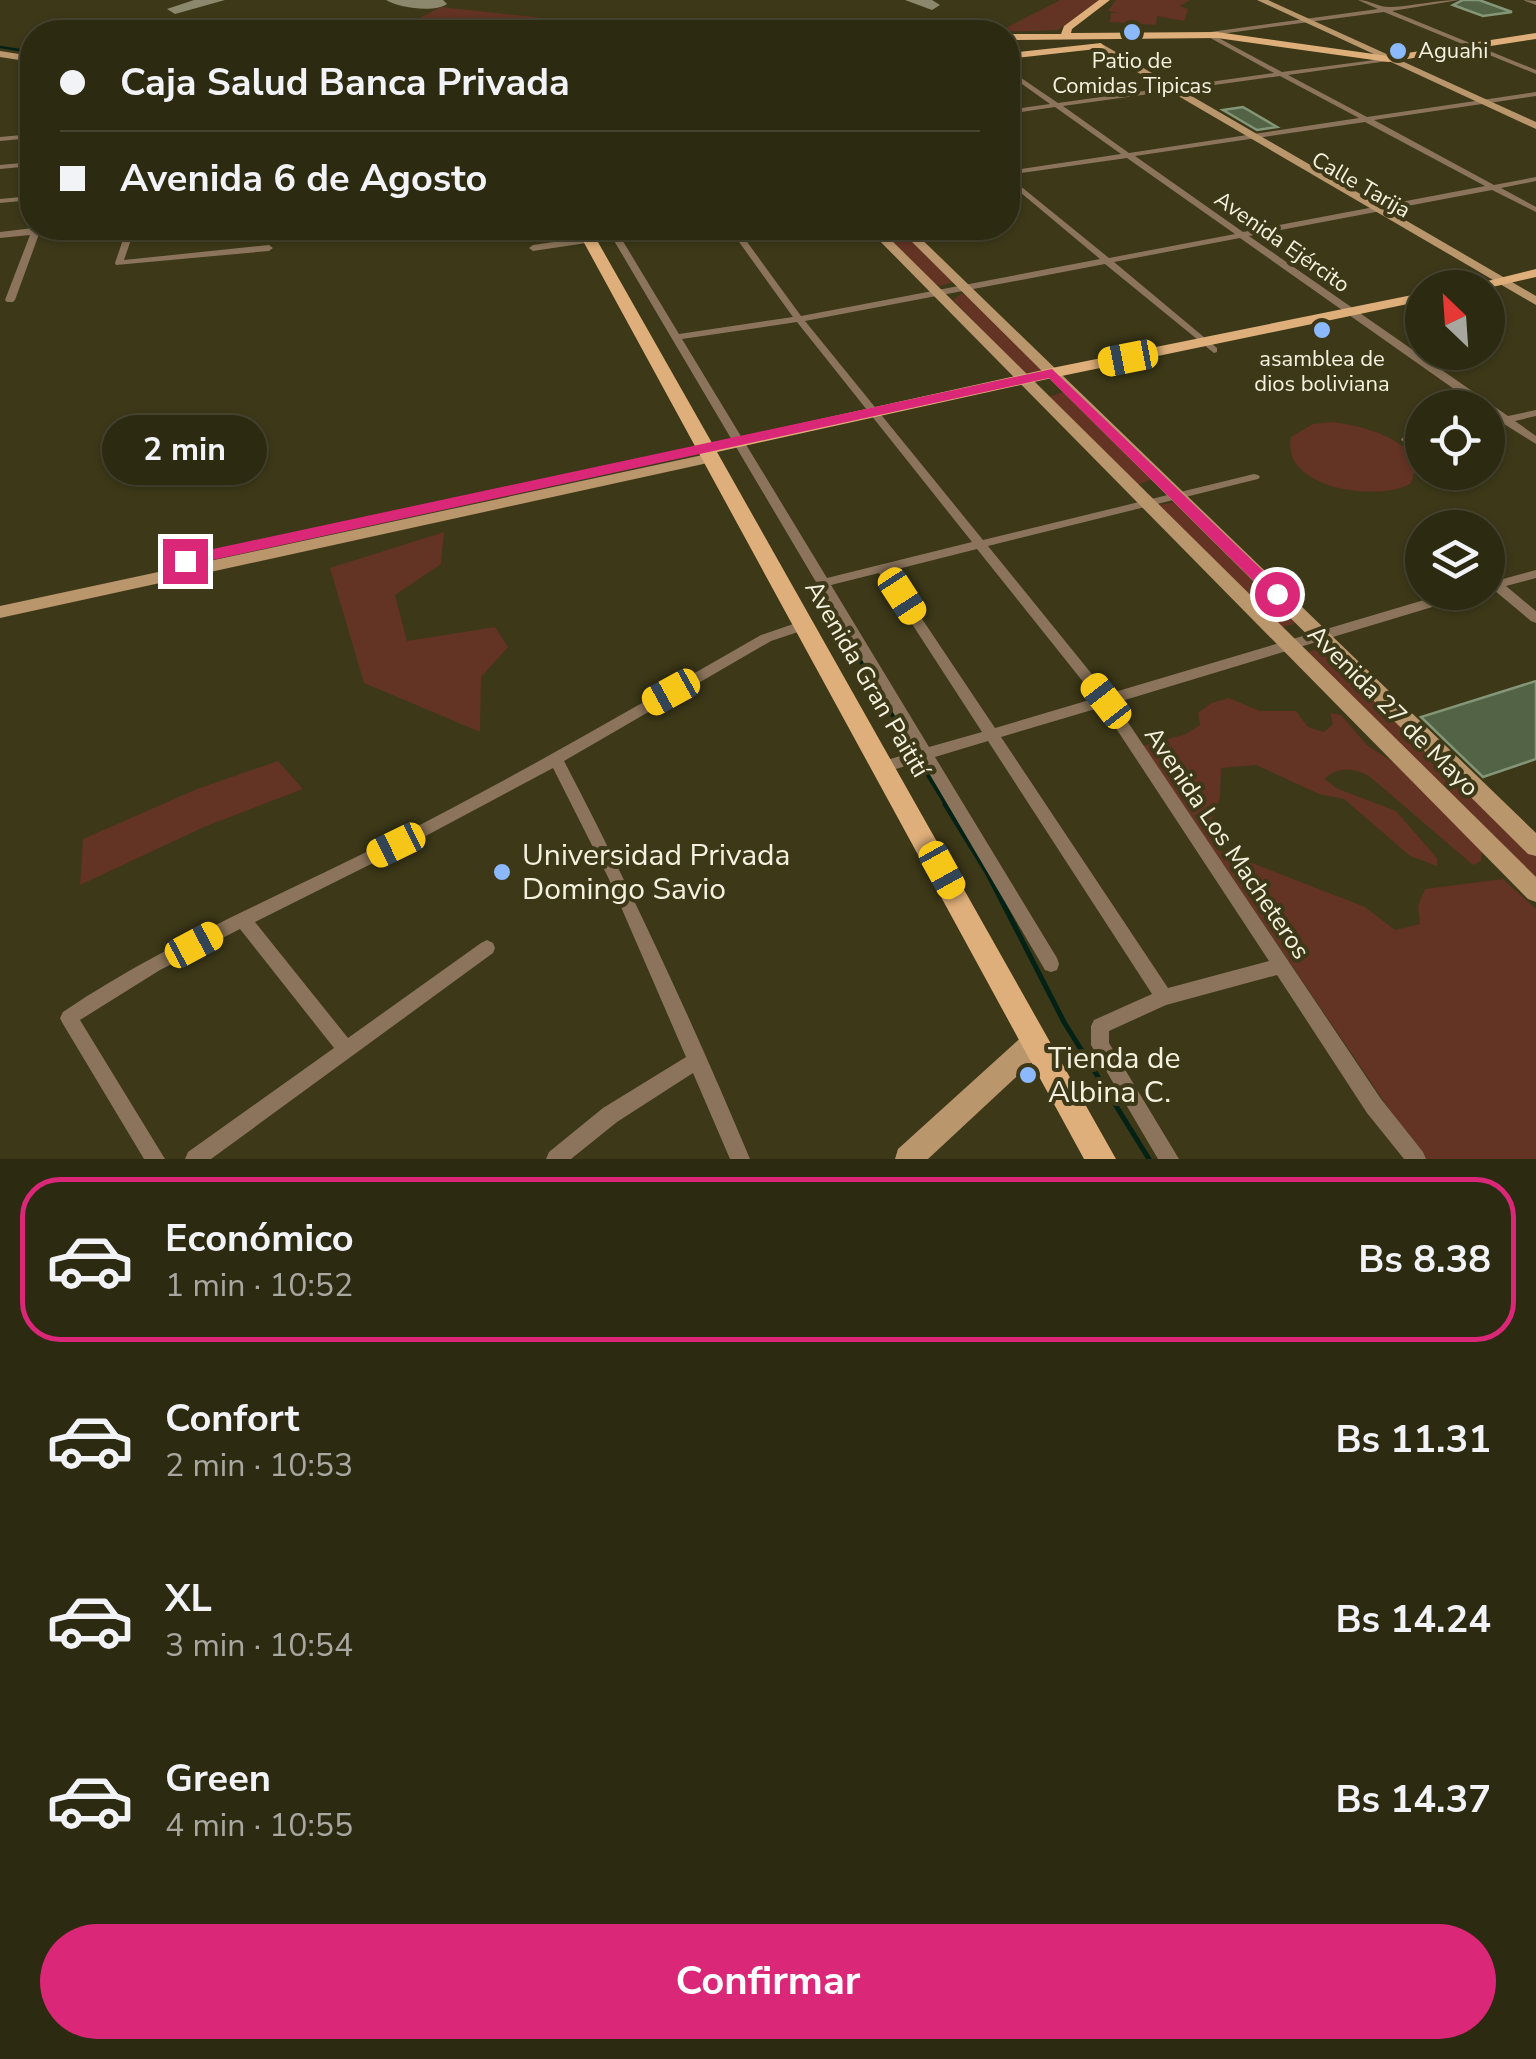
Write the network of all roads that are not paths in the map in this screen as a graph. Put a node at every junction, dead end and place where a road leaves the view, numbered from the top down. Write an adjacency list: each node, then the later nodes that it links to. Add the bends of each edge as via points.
1 (1105, 0): 10 (main road)
2 (1261, 0): 8 (main road)
3 (1361, 0): 7 (street)
4 (1456, 0): 7 (street)
5 (1527, 0): 6 (street)
6 (1536, 4)
7 (1385, 10): 8 (street); 16 (street)
8 (1307, 22): 9 (street); 18 (main road)
9 (1243, 34): 11 (main road); 18 (main road)
10 (1066, 35): 12 (main road); 13 (main road)
11 (1208, 35): 13 (main road); 20 (street)
12 (1020, 37)
13 (1153, 38): 15 (main road)
14 (1536, 38): 16 (main road)
15 (1099, 46): 17 (main road); 22 (main road, Calle Tarija)
16 (1472, 46): 18 (main road); 19 (street)
17 (1020, 55)
18 (1388, 59): 20 (street); 24 (main road)
19 (1536, 74)
20 (1282, 75): 22 (street); 27 (street)
21 (1020, 81): 25 (street, Avenida Ejército)
22 (1168, 88): 25 (street); 29 (main road, Calle Tarija)
23 (1536, 94): 24 (street)
24 (1482, 102): 27 (street); 28 (main road)
25 (1058, 105): 26 (street); 30 (street, Avenida Ejército)
26 (1020, 110)
27 (1366, 120): 29 (street); 34 (street)
28 (1536, 128)
29 (1246, 137): 30 (street); 35 (main road, Calle Tarija)
30 (1130, 154): 31 (street); 37 (street, Avenida Ejército)
31 (1020, 174)
32 (1536, 179): 34 (street)
33 (1020, 186): 48 (street)
34 (1492, 187): 35 (street); 36 (street)
35 (1372, 210): 37 (street); 49 (main road, Calle Tarija)
36 (1536, 210)
37 (1240, 234): 48 (street); 63 (street, Avenida Ejército)
38 (32, 240): 58 (street)
39 (127, 240): 46 (street, via 119,263)
40 (562, 240): 47 (street)
41 (590, 240): 74 (main road, Avenida Gran Paitití)
42 (618, 240): 65 (street)
43 (742, 240): 64 (street, Avenida Los Macheteros)
44 (885, 240): 57 (main road, Avenida 27 de Mayo)
45 (917, 240): 54 (main road, Avenida 27 de Mayo)
46 (269, 248)
47 (534, 248)
48 (1105, 260): 54 (street); 66 (street)
49 (1471, 270)
50 (1536, 273): 52 (main road)
51 (1536, 282): 53 (main road)
52 (1505, 284)
53 (1505, 285)
54 (967, 287): 57 (street); 67 (main road, Avenida 27 de Mayo)
55 (1505, 289): 59 (main road, Calle Tarija)
56 (1505, 291): 62 (main road, Calle Tarija)
57 (937, 294): 64 (street); 68 (main road, Avenida 27 de Mayo)
58 (10, 300)
59 (1536, 301)
60 (1405, 303): 63 (main road)
61 (1405, 309): 63 (main road)
62 (1536, 312)
63 (1358, 316): 66 (main road); 71 (street, Avenida Ejército)
64 (799, 319): 65 (street); 70 (street, Avenida Los Macheteros)
65 (676, 337): 73 (street)
66 (1210, 346): 67 (main road)
67 (1056, 378): 68 (main road); 76 (main road, Avenida 27 de Mayo)
68 (1029, 384): 70 (main road); 77 (main road, Avenida 27 de Mayo)
69 (1536, 414): 71 (street)
70 (881, 418): 73 (main road); 78 (street, Avenida Los Macheteros)
71 (1506, 420): 72 (street, Avenida Ejército)
72 (1536, 441)
73 (740, 447): 74 (main road); 82 (street)
74 (709, 453): 84 (main road); 89 (main road, Avenida Gran Paitití)
75 (1254, 476): 76 (street)
76 (1177, 494): 77 (street); 90 (main road, Avenida 27 de Mayo)
77 (1144, 502): 78 (street); 91 (main road, Avenida 27 de Mayo)
78 (982, 546): 79 (street); 92 (street, Avenida Los Macheteros)
79 (883, 568): 82 (street); 93 (street)
80 (1536, 574): 81 (street)
81 (1505, 582)
82 (824, 584): 94 (street)
83 (1505, 595): 88 (street)
84 (49, 596): 85 (main road); 87 (main road)
85 (0, 600)
86 (1406, 610): 90 (street)
87 (0, 612)
88 (1536, 618)
89 (805, 625): 95 (street, via 766,638); 96 (main road, Avenida Gran Paitití)
90 (1319, 635): 91 (street); 97 (main road, Avenida 27 de Mayo)
91 (1288, 645): 92 (street); 98 (main road, Avenida 27 de Mayo)
92 (1106, 701): 93 (street); 102 (street, Avenida Los Macheteros)
93 (994, 736): 94 (street); 103 (street)
94 (924, 756): 96 (street); 101 (street)
95 (556, 760): 99 (street); 106 (street)
96 (886, 766): 104 (main road, Avenida Gran Paitití)
97 (1536, 847)
98 (1536, 892)
99 (243, 920): 105 (street); 108 (street, via 69,1018)
100 (487, 948): 105 (street)
101 (1051, 964)
102 (1281, 966): 103 (street); 114 (street, Avenida Los Macheteros)
103 (1164, 997): 113 (street, via 1100,1026 1100,1046)
104 (1035, 1042): 111 (main road); 112 (main road, Avenida Gran Paitití)
105 (346, 1050): 107 (street)
106 (698, 1060): 109 (street, via 610,1114); 110 (street)
107 (208, 1155)
108 (155, 1159)
109 (556, 1159)
110 (740, 1159)
111 (908, 1159)
112 (1101, 1159)
113 (1169, 1159)
114 (1416, 1159)

